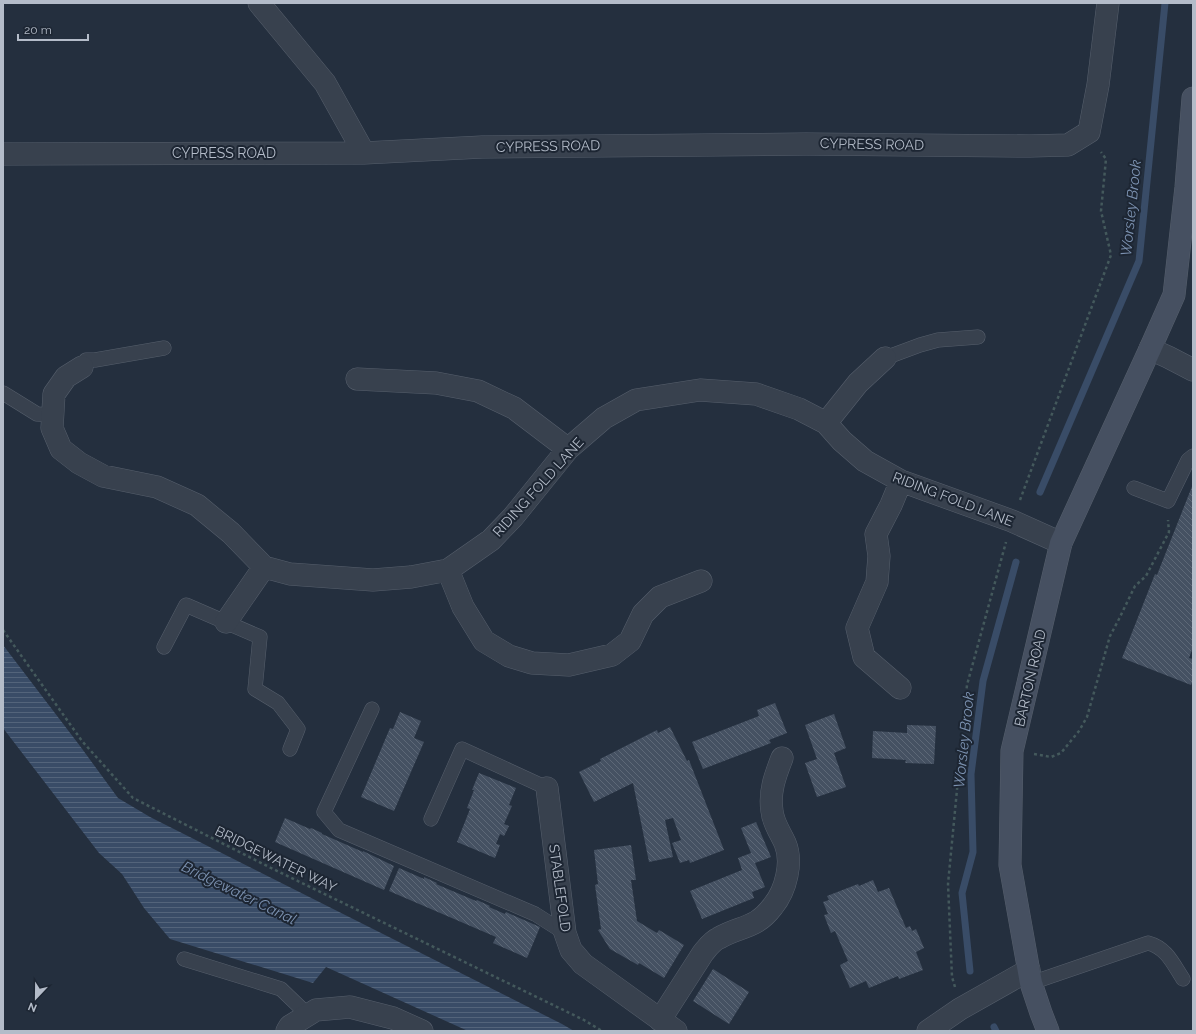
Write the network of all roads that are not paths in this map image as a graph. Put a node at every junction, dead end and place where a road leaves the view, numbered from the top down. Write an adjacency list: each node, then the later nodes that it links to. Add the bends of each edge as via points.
1 (259, 3): 5 (street, via 325,84)
2 (1108, 3): 5 (street, CYPRESS ROAD, via 1098,85 1089,132 1068,145 482,147)
3 (1193, 98): 4 (main road, BARTON ROAD)
4 (1191, 135): 8 (main road, BARTON ROAD, via 1174,295)
5 (364, 153): 6 (street, CYPRESS ROAD)
6 (3, 154)
7 (978, 337): 10 (lane, via 938,340)
8 (1152, 346): 12 (street); 21 (main road, BARTON ROAD)
9 (164, 348): 11 (lane, via 86,360)
10 (885, 358): 16 (street, via 858,383)
11 (82, 367): 15 (street, via 66,377 54,394)
12 (1193, 370)
13 (357, 379): 17 (street, via 436,383 478,391 514,408)
14 (3, 393): 15 (lane, via 37,414)
15 (54, 415): 22 (street, via 52,428 61,449 79,463 104,476 157,487 197,505 231,533)
16 (826, 423): 17 (street, RIDING FOLD LANE, via 799,409 756,394 700,390 636,400 604,418); 19 (street, RIDING FOLD LANE, via 865,461)
17 (568, 450): 23 (street, RIDING FOLD LANE, via 513,517 490,540)
18 (1193, 456): 20 (lane, via 1188,460 1168,501)
19 (901, 481): 21 (street, RIDING FOLD LANE, via 1012,521); 27 (street, via 876,534 879,556 877,582 857,628 864,657)
20 (1134, 488)
21 (1062, 543): 35 (main road, BARTON ROAD, via 1012,751 1010,865)
22 (264, 567): 23 (street, RIDING FOLD LANE, via 290,574 373,580 411,577); 25 (street)
23 (448, 570): 24 (street, via 463,607 484,641 509,656 532,663 569,665 612,655 630,641 643,614 660,597)
24 (701, 581)
25 (226, 622): 26 (lane, via 186,605); 29 (lane, via 260,637 256,689 278,702 298,729)
26 (164, 648)
27 (900, 688)
28 (372, 709): 33 (lane, via 324,812 340,830 535,914)
29 (290, 749)
30 (782, 758): 38 (street, via 772,784 771,799 773,818 788,853 787,873 780,894 774,905 758,922 717,938 703,953)
31 (547, 788): 32 (lane, via 462,749); 33 (street, STABLEFOLD)
32 (431, 819)
33 (565, 933): 38 (street, STABLEFOLD, via 571,950 583,964)
34 (184, 959): 37 (lane, via 281,989)
35 (1030, 976): 36 (lane, via 1148,943 1159,946 1166,952); 41 (street, via 960,1008); 42 (main road, BARTON ROAD)
36 (1184, 979)
37 (308, 1015): 39 (street, via 290,1026); 40 (street, via 316,1010 350,1007 393,1018)
38 (668, 1025)
39 (287, 1031)
40 (422, 1031)
41 (928, 1031)
42 (1048, 1031)

